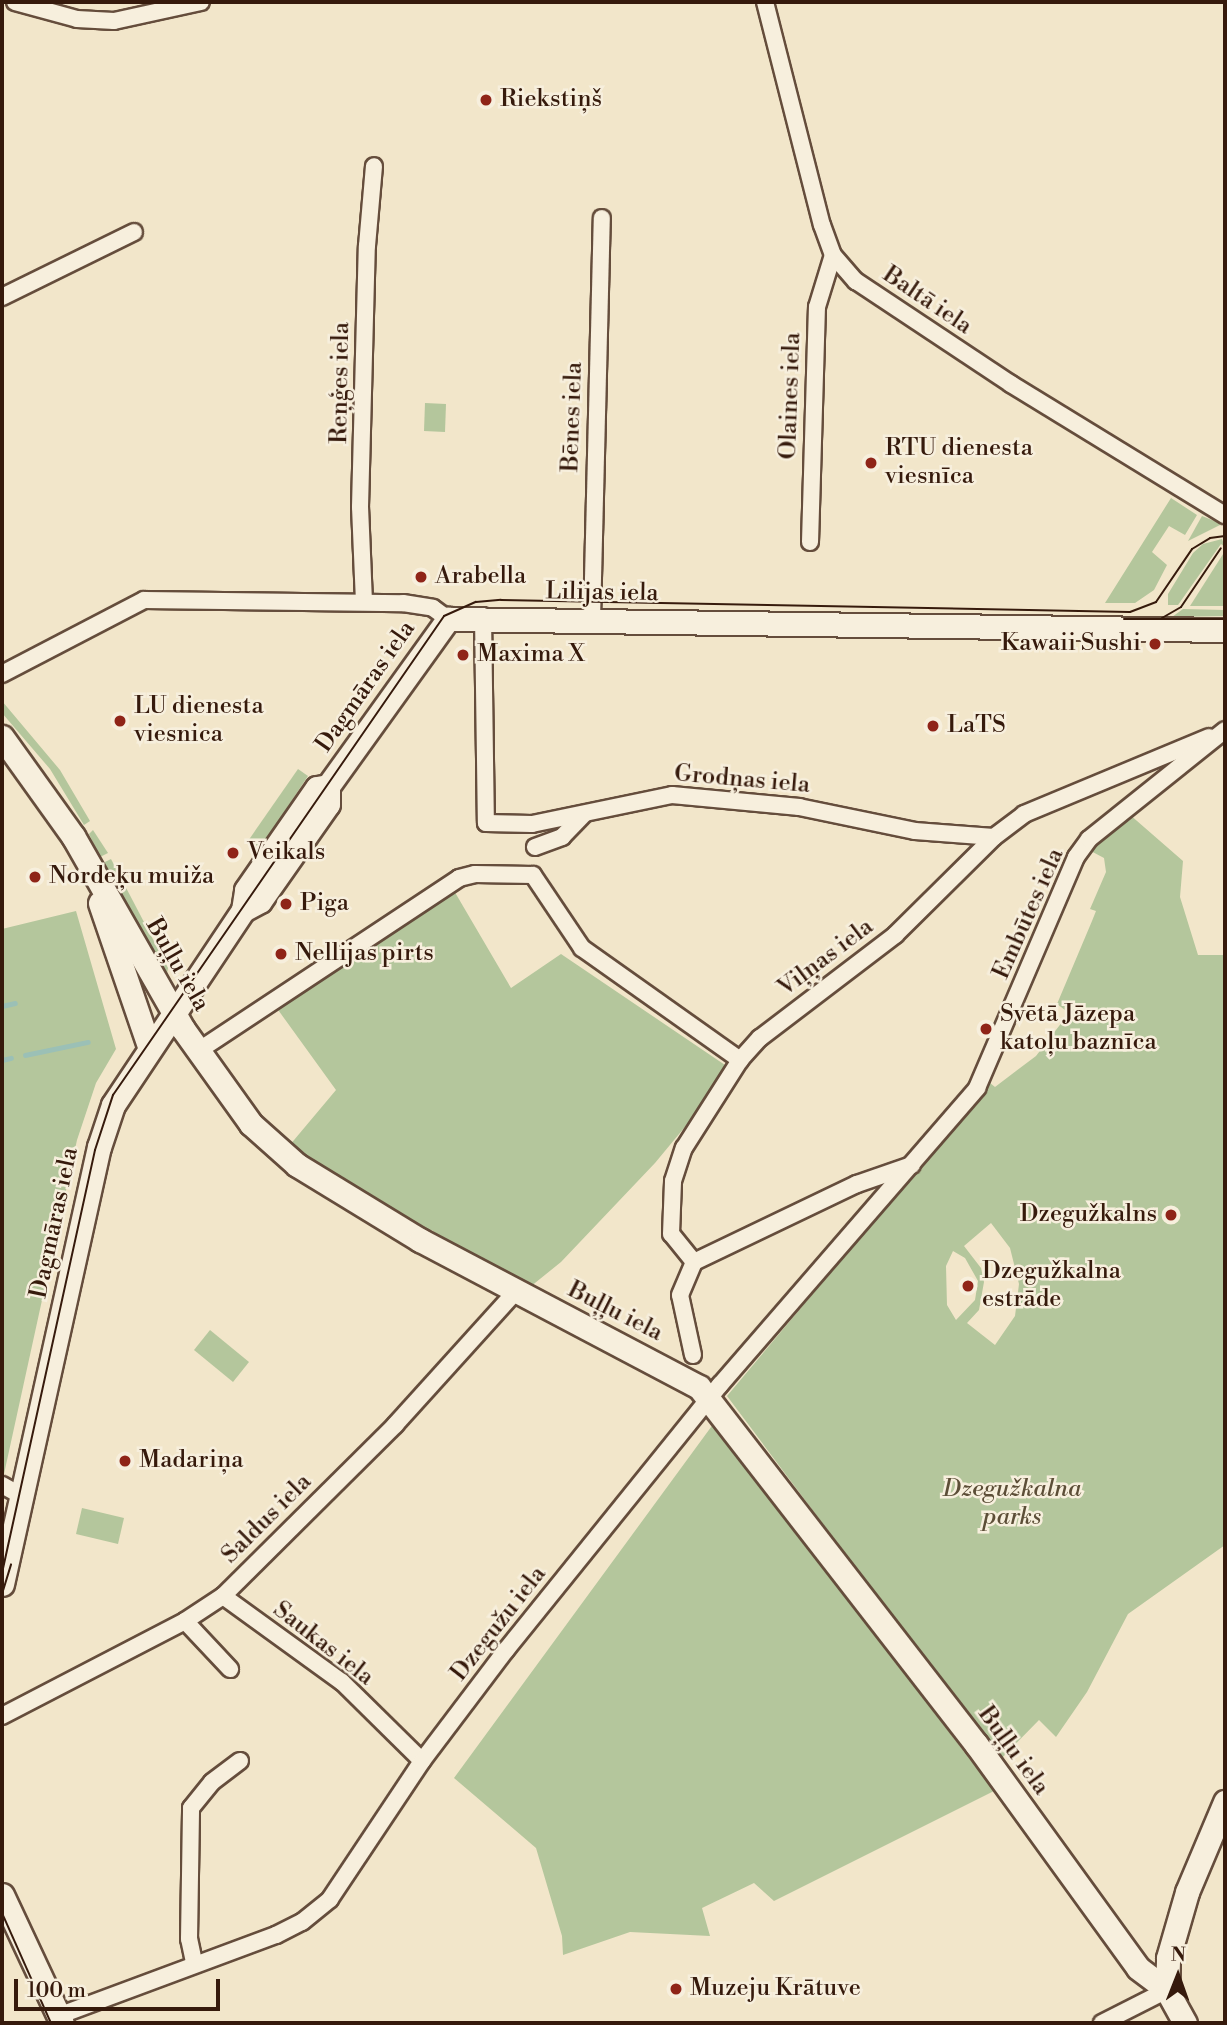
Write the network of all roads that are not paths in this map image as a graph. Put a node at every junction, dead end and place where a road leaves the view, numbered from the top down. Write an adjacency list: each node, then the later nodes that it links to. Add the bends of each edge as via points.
1 (15, 2): 2 (street, via 77,19 114,21)
2 (201, 2)
3 (765, 2): 7 (street, Baltā iela)
4 (374, 166): 11 (street, Reņģes iela, via 367,246 360,508)
5 (602, 218): 14 (street, Bēnes iela)
6 (134, 232): 8 (street)
7 (833, 255): 9 (street, Baltā iela, via 856,281 895,308); 10 (street, Olaines iela, via 817,307)
8 (2, 297)
9 (1225, 516)
10 (810, 542)
11 (364, 602): 13 (street, via 421,604); 16 (street, via 144,600)
12 (483, 616): 13 (street, Lilijas iela); 14 (street, Lilijas iela); 20 (street, Grodņas iela, via 486,823)
13 (448, 619): 25 (street, Dagmāras iela, via 328,786 328,804 260,901 243,910)
14 (592, 619): 15 (street, Lilijas iela)
15 (1225, 630)
16 (2, 674)
17 (1222, 732): 21 (street, Viļņas iela, via 1058,798 1024,814); 29 (street, Embūtes iela, via 1089,839 1076,858 977,1088)
18 (2, 737): 23 (street, Buļļu iela, via 39,784)
19 (584, 814): 20 (street, Grodņas iela); 21 (street, Grodņas iela, via 671,795 799,807 915,831); 22 (street, via 562,837)
20 (532, 824): 22 (street)
21 (994, 837): 28 (street, Viļņas iela, via 895,935 780,1021)
22 (535, 847): 24 (street)
23 (90, 864): 25 (street, Buļļu iela); 26 (street)
24 (533, 875): 27 (street, via 459,878); 28 (street, via 582,948)
25 (174, 1011): 26 (street, Dagmāras iela); 27 (street, Buļļu iela)
26 (149, 1046): 34 (street, Dagmāras iela, via 124,1083 101,1138)
27 (198, 1051): 31 (street, Buļļu iela, via 251,1124 278,1151 420,1240)
28 (740, 1060): 30 (street, Viļņas iela, via 684,1148 673,1181 671,1234)
29 (915, 1164): 30 (street, via 857,1184); 33 (street, Dzegužu iela)
30 (694, 1262): 32 (street, via 680,1295)
31 (516, 1291): 33 (street, Buļļu iela, via 673,1370); 36 (street, Saldus iela, via 395,1425)
32 (693, 1354)
33 (709, 1399): 41 (street, Dzegužu iela); 45 (street, Buļļu iela, via 976,1744 1138,1968)
34 (12, 1491): 35 (street, Dagmāras iela)
35 (2, 1584)
36 (223, 1595): 37 (street, Saldus iela); 41 (street, Saukas iela, via 342,1682)
37 (186, 1621): 38 (street); 39 (street, Saldus iela)
38 (230, 1669)
39 (2, 1716)
40 (240, 1760): 44 (street, via 212,1782 191,1808 189,1939)
41 (422, 1761): 44 (street, Dzegužu iela, via 330,1899 316,1912 276,1935)
42 (1225, 1802): 45 (street, via 1187,1892 1168,1958)
43 (2, 1895): 46 (street)
44 (194, 1962): 46 (street, Dzegužu iela)
45 (1167, 1990): 47 (street); 48 (street)
46 (60, 2020)
47 (1102, 2023)
48 (1185, 2023)

